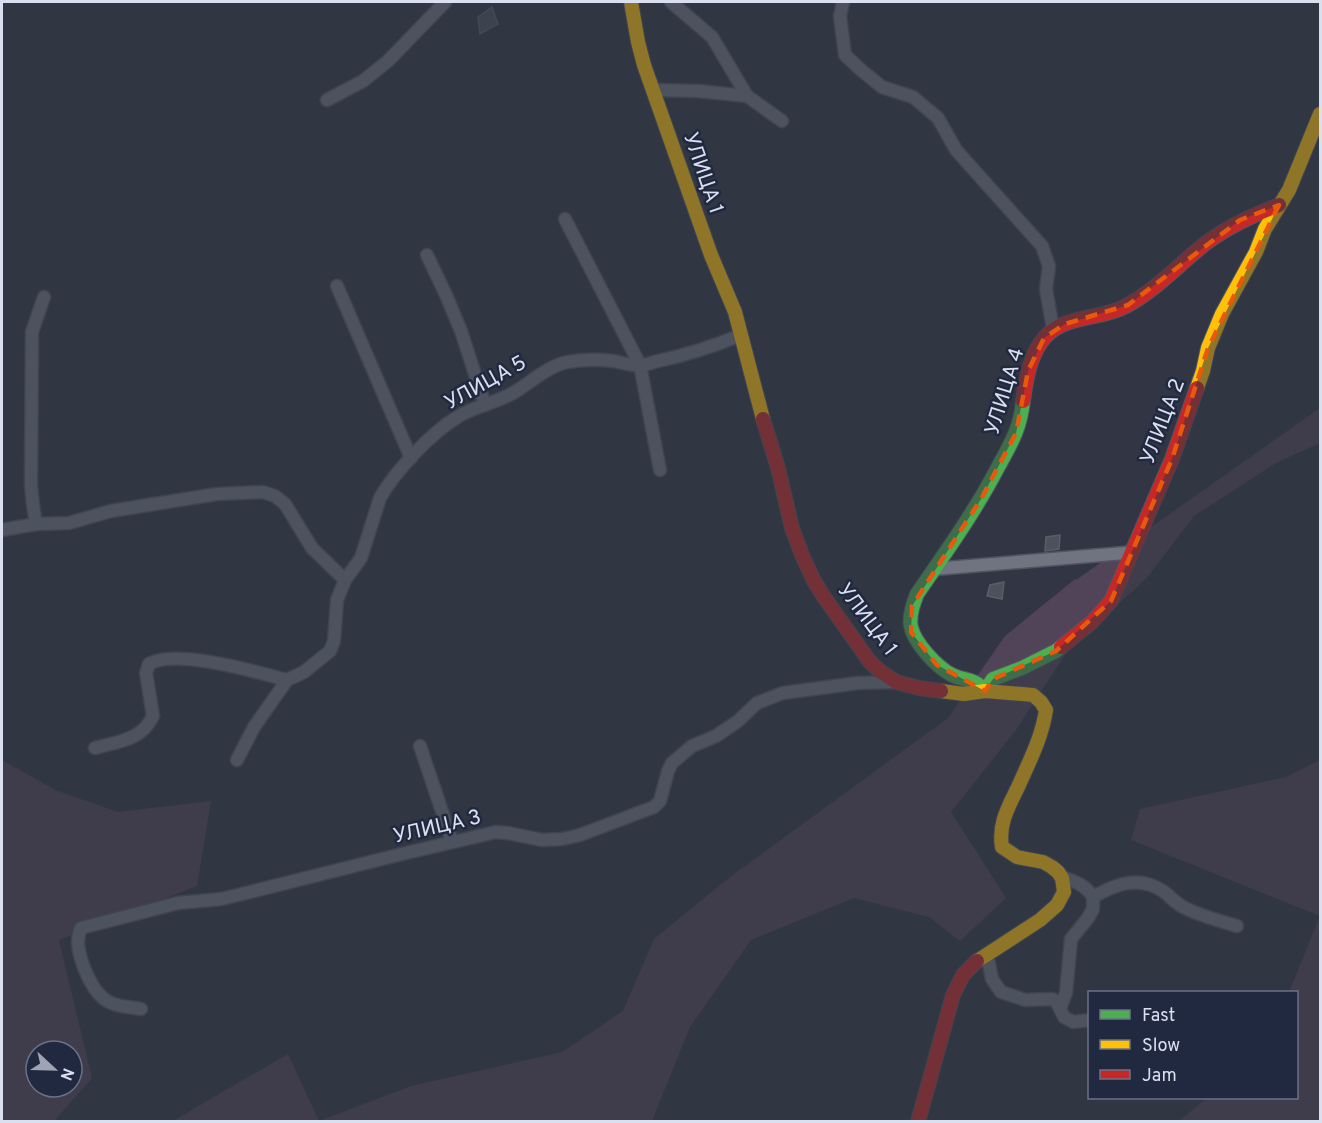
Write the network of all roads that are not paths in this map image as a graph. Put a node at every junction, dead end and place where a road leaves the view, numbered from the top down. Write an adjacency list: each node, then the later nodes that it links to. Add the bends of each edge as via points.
1 (445, 2): 7 (street, via 388,61 363,81)
2 (631, 2): 5 (main road, УЛИЦА 1, via 644,65)
3 (671, 2): 6 (street, via 712,37)
4 (843, 2): 16 (street, via 840,16 845,55 882,87 913,97 939,118 956,150 1042,246 1049,266 1046,290)
5 (654, 90): 6 (street); 17 (main road, УЛИЦА 1)
6 (747, 96): 9 (street)
7 (327, 100)
8 (1320, 114): 10 (main road, УЛИЦА 2)
9 (782, 121)
10 (1316, 135): 11 (main road, УЛИЦА 2)
11 (1279, 205): 16 (main road, via 1224,230 1128,305); 29 (main road, УЛИЦА 2, via 1222,314 1172,459 1111,601 1056,651 993,679)
12 (566, 219): 18 (street)
13 (427, 255): 19 (street, via 460,331)
14 (337, 286): 20 (street)
15 (44, 297): 22 (street, via 32,332 31,485)
16 (1053, 329): 25 (main road, УЛИЦА 4, via 1032,357 1021,424 981,499)
17 (741, 334): 18 (street, УЛИЦА 5, via 713,346); 28 (main road, УЛИЦА 1, via 802,555 824,597 870,662)
18 (640, 365): 19 (street, УЛИЦА 5, via 587,359 559,364 510,395); 21 (street)
19 (485, 405): 20 (street, УЛИЦА 5, via 459,416)
20 (411, 458): 26 (street, УЛИЦА 5, via 385,490 361,558)
21 (660, 470)
22 (36, 524): 23 (street); 26 (street, via 69,523 111,511 217,494 263,492 285,504 312,548)
23 (2, 530)
24 (1125, 553): 25 (street)
25 (934, 569): 29 (main road, УЛИЦА 4, via 912,606 911,632 937,665 952,675 978,683)
26 (345, 580): 27 (street, УЛИЦА 5, via 337,600 330,651)
27 (287, 680): 31 (street, via 211,662 155,661 146,673 153,716 145,730); 32 (street, via 254,727)
28 (896, 682): 29 (main road, УЛИЦА 1, via 964,694); 33 (street, УЛИЦА 3, via 783,693 757,703 738,721 693,746 672,763 660,801 654,807 580,835 542,840 496,832)
29 (985, 691): 34 (main road, УЛИЦА 1, via 1033,695 1046,710 1037,745 1000,835 1002,847 1014,856 1049,865)
30 (420, 746): 33 (street)
31 (94, 748)
32 (237, 760)
33 (452, 841): 39 (street, УЛИЦА 3, via 242,894 178,903 81,928 79,950 90,982 111,1004)
34 (1062, 877): 35 (street, via 1075,881); 37 (main road, via 1064,894 1058,904 1028,929)
35 (1093, 897): 36 (street, via 1119,885 1145,884 1163,891 1182,907); 38 (street, via 1093,909 1071,939 1066,993)
36 (1237, 926)
37 (987, 954): 38 (street, via 992,980 1001,992 1025,1000 1052,999); 41 (main road, via 961,977)
38 (1060, 1008): 40 (street, via 1064,1017 1073,1022)
39 (141, 1009)
40 (1088, 1020)
41 (918, 1122)

